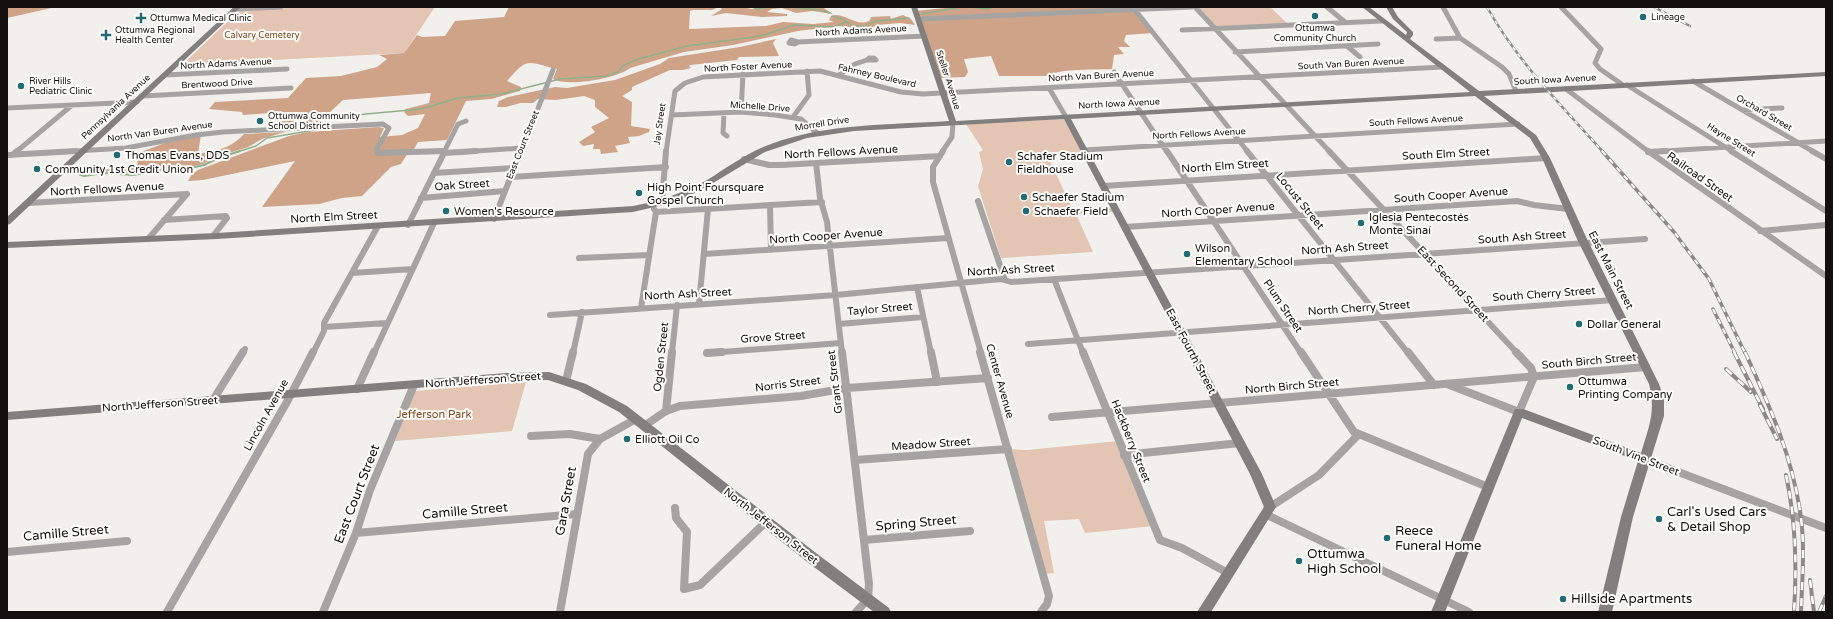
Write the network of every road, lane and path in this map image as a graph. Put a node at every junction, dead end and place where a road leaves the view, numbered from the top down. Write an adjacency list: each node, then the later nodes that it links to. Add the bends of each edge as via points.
1 (281, 7): 10 (street)
2 (914, 7): 12 (main road, Steller Avenue)
3 (1192, 7): 11 (street)
4 (1195, 7): 15 (street, East Second Street)
5 (1327, 7): 14 (street)
6 (1365, 7): 13 (main road, East Main Street)
7 (1389, 7): 19 (main road, via 1395,18 1410,32)
8 (1443, 7): 18 (street)
9 (1561, 7): 41 (street, Hayne Street, via 1601,49 1595,64)
10 (237, 8): 34 (main road, Pennsylvania Avenue)
11 (1135, 10): 12 (street); 38 (street, Locust Street)
12 (919, 19): 17 (main road, Steller Avenue)
13 (1382, 21): 14 (street); 19 (main road, East Main Street)
14 (1345, 22): 15 (street)
15 (1214, 28): 16 (street); 24 (street, East Second Street)
16 (1182, 30)
17 (925, 36): 21 (street, North Adams Avenue); 46 (main road, Steller Avenue)
18 (1460, 38): 20 (street); 45 (street, via 1509,74)
19 (1406, 39): 27 (main road, East Main Street)
20 (1436, 39)
21 (798, 42)
22 (1378, 44): 23 (street)
23 (1347, 46): 24 (street); 25 (street)
24 (1235, 52): 36 (street, East Second Street)
25 (1360, 57)
26 (867, 60): 35 (street, via 855,64)
27 (1443, 67): 36 (street, South Van Buren Avenue); 47 (main road, East Main Street)
28 (287, 69): 34 (street, North Adams Avenue)
29 (553, 70): 73 (street, East Court Street)
30 (807, 71): 32 (street, North Foster Avenue); 35 (street, Fahrney Boulevard, via 820,71); 61 (street, via 809,95)
31 (1114, 72): 40 (street, Plum Street)
32 (743, 74): 37 (street, North Foster Avenue); 56 (street)
33 (1826, 74): 39 (main road, South Iowa Avenue)
34 (165, 75): 48 (main road, Pennsylvania Avenue)
35 (839, 76): 46 (street, Fahrney Boulevard, via 906,93)
36 (1260, 76): 38 (street, North Van Buren Avenue); 50 (street, East Second Street)
37 (690, 80): 59 (street, Jay Street, via 675,91)
38 (1191, 80): 40 (street, North Van Buren Avenue); 52 (street, Locust Street)
39 (1693, 81): 41 (main road, South Iowa Avenue); 55 (street, Orchard Street)
40 (1122, 84): 43 (street, North Van Buren Avenue); 57 (street, Plum Street)
41 (1625, 85): 44 (main road, South Iowa Avenue); 72 (street, Hayne Street)
42 (291, 88): 48 (street, Brentwood Drive)
43 (1049, 88): 46 (street, North Van Buren Avenue); 60 (street, East Fourth Street)
44 (1566, 89): 45 (main road, South Iowa Avenue); 77 (street, Railroad Street)
45 (1516, 91): 47 (main road, South Iowa Avenue)
46 (943, 94): 63 (main road, Steller Avenue)
47 (1478, 94): 50 (main road, South Iowa Avenue); 64 (main road, East Main Street)
48 (143, 96): 49 (main road, Pennsylvania Avenue)
49 (136, 102): 51 (street); 74 (main road, Pennsylvania Avenue)
50 (1286, 104): 52 (main road, North Iowa Avenue); 67 (street, East Second Street)
51 (71, 106): 54 (street); 78 (street)
52 (1213, 108): 57 (main road, North Iowa Avenue); 68 (street, Locust Street)
53 (1782, 108): 55 (street)
54 (8, 109)
55 (1743, 110): 70 (street, Orchard Street)
56 (741, 112): 58 (street, Michelle Drive); 61 (street, Michelle Drive)
57 (1141, 112): 60 (main road, North Iowa Avenue); 71 (street, Plum Street)
58 (724, 113): 59 (street, Michelle Drive); 66 (street, via 723,133)
59 (672, 115): 84 (street, Jay Street, via 666,144)
60 (1066, 116): 63 (main road, North Iowa Avenue); 75 (main road, East Fourth Street)
61 (793, 117): 65 (street, Michelle Drive, via 807,123)
62 (466, 121): 76 (street, via 458,124)
63 (953, 123): 65 (main road, Morrell Drive); 79 (street, Steller Avenue, via 953,138)
64 (1518, 124): 67 (street, South Fellows Avenue); 80 (main road, East Main Street, via 1533,137)
65 (817, 133): 81 (main road, Morrell Drive, via 782,142)
66 (726, 136)
67 (1315, 136): 68 (street, North Fellows Avenue); 86 (street, East Second Street)
68 (1239, 140): 71 (street, North Fellows Avenue); 88 (street, Locust Street)
69 (1826, 141): 70 (street)
70 (1798, 142): 72 (street); 82 (street, Orchard Street)
71 (1162, 145): 75 (street, North Fellows Avenue); 90 (street, Plum Street)
72 (1725, 147): 77 (street); 103 (street, Hayne Street)
73 (522, 148): 76 (street); 85 (street, East Court Street)
74 (84, 150): 76 (street, North Van Buren Avenue, via 126,148 196,134 383,124 388,126 388,130 376,152); 78 (street, North Van Buren Avenue); 97 (main road, Pennsylvania Avenue)
75 (1084, 150): 91 (main road, East Fourth Street)
76 (444, 152): 87 (street)
77 (1648, 152): 114 (street, Railroad Street)
78 (9, 155)
79 (940, 156): 83 (street, North Fellows Avenue); 116 (street, Center Avenue, via 933,166 932,174)
80 (1546, 158): 86 (street, South Elm Street); 102 (main road, East Main Street)
81 (744, 159): 83 (street, North Fellows Avenue, via 769,165); 95 (main road, Morrell Drive, via 701,187)
82 (1826, 159)
83 (816, 163): 96 (street, Grant Street)
84 (666, 167): 89 (street); 95 (street, Jay Street)
85 (514, 168): 87 (street); 89 (street, East Court Street)
86 (1348, 170): 88 (street, North Elm Street); 101 (street, East Second Street)
87 (434, 173): 93 (street)
88 (1267, 175): 90 (street, North Elm Street); 104 (street, Locust Street)
89 (511, 177): 92 (street, East Court Street)
90 (1186, 180): 91 (street, North Elm Street); 107 (street, Plum Street)
91 (1103, 186): 113 (main road, East Fourth Street)
92 (505, 191): 93 (street, Oak Street); 105 (street, East Court Street)
93 (421, 198): 110 (street)
94 (978, 201): 134 (street)
95 (662, 202): 99 (main road, North Elm Street)
96 (822, 202): 98 (street, North Elm Street); 121 (street, Grant Street, via 828,222)
97 (28, 203): 106 (street, North Fellows Avenue, via 187,194); 108 (main road, Pennsylvania Avenue)
98 (770, 205): 100 (street, North Elm Street); 122 (street)
99 (654, 208): 100 (street, North Elm Street); 105 (main road, North Elm Street); 125 (street)
100 (708, 209): 123 (street)
101 (1384, 209): 102 (street, South Cooper Avenue, via 1517,201); 104 (street, North Cooper Avenue); 124 (street, East Second Street)
102 (1568, 209): 119 (main road, East Main Street)
103 (1826, 211)
104 (1298, 215): 107 (street, North Cooper Avenue); 127 (street, Locust Street)
105 (494, 219): 109 (main road, North Elm Street)
106 (164, 220): 115 (street, via 226,216); 117 (street)
107 (1213, 221): 113 (street, North Cooper Avenue); 128 (street, Plum Street)
108 (7, 222)
109 (434, 223): 110 (main road, North Elm Street); 129 (street)
110 (408, 225): 112 (main road, North Elm Street)
111 (1826, 225): 114 (street)
112 (378, 226): 115 (main road, North Elm Street); 130 (street, Lincoln Avenue)
113 (1125, 227): 131 (main road, East Fourth Street)
114 (1760, 231): 132 (street, Railroad Street)
115 (213, 236): 117 (main road, North Elm Street)
116 (948, 238): 121 (street, North Cooper Avenue); 135 (street, Center Avenue)
117 (148, 239): 120 (main road, North Elm Street)
118 (1645, 239): 119 (street, South Ash Street)
119 (1584, 243): 124 (street, South Ash Street); 138 (main road, East Main Street)
120 (7, 245)
121 (830, 246): 122 (street, North Cooper Avenue); 137 (street, Grant Street)
122 (771, 250): 123 (street, North Cooper Avenue)
123 (704, 254): 139 (street)
124 (1425, 254): 127 (street, North Ash Street); 142 (street, East Second Street)
125 (649, 255): 126 (street); 141 (street)
126 (579, 258)
127 (1334, 260): 128 (street, North Ash Street); 146 (street, Locust Street)
128 (1243, 266): 131 (street, North Ash Street); 149 (street, Plum Street)
129 (412, 269): 130 (street); 147 (street)
130 (352, 273): 150 (street, Lincoln Avenue)
131 (1149, 273): 133 (street, North Ash Street); 151 (main road, East Fourth Street)
132 (1826, 276)
133 (1054, 279): 134 (street, North Ash Street, via 1011,282); 152 (street, Hackberry Street)
134 (1005, 280): 135 (street, North Ash Street)
135 (961, 284): 136 (street, North Ash Street); 159 (street, Center Avenue)
136 (917, 287): 137 (street, North Ash Street); 145 (street)
137 (836, 295): 139 (street, North Ash Street); 148 (street, Grant Street)
138 (1613, 300): 142 (street, South Cherry Street); 157 (main road, East Main Street)
139 (699, 304): 140 (street, North Ash Street)
140 (677, 305): 141 (street, North Ash Street); 171 (street, Ogden Street)
141 (641, 308): 143 (street, North Ash Street)
142 (1477, 310): 146 (street, North Cherry Street); 158 (street, East Second Street, via 1531,368)
143 (582, 312): 144 (street, North Ash Street); 160 (street)
144 (550, 315)
145 (923, 317): 148 (street, Taylor Street); 161 (street)
146 (1380, 317): 149 (street, North Cherry Street); 164 (street, Locust Street)
147 (388, 323): 150 (street); 166 (street)
148 (839, 324): 153 (street, Grant Street)
149 (1282, 325): 151 (street, North Cherry Street); 168 (street, Plum Street)
150 (324, 327): 167 (street, Lincoln Avenue)
151 (1181, 332): 152 (street, North Cherry Street); 170 (main road, East Fourth Street)
152 (1078, 340): 154 (street, North Cherry Street); 173 (street, Hackberry Street)
153 (841, 343): 156 (street, Grove Street); 165 (street, Grant Street)
154 (1028, 344)
155 (245, 349): 169 (street)
156 (707, 353)
157 (1646, 367): 158 (street, South Birch Street); 183 (main road, East Main Street, via 1654,384 1658,416)
158 (1534, 377): 162 (street, North Birch Street); 172 (street)
159 (988, 378): 161 (street, Norris Street); 181 (street, Center Avenue)
160 (566, 381): 163 (main road, North Jefferson Street, via 549,376 533,376); 176 (main road, North Jefferson Street, via 623,409)
161 (937, 382): 165 (street, Norris Street)
162 (1447, 384): 164 (street, North Birch Street); 172 (street, South Vine Street)
163 (414, 385): 166 (main road, North Jefferson Street); 192 (street, East Court Street, via 370,490)
164 (1434, 385): 168 (street, North Birch Street)
165 (847, 388): 171 (street, Norris Street, via 801,396 680,406); 184 (street, Grant Street)
166 (356, 389): 167 (main road, North Jefferson Street)
167 (290, 394): 169 (main road, North Jefferson Street); 199 (street, Lincoln Avenue)
168 (1328, 394): 170 (street, North Birch Street); 177 (street, Plum Street, via 1354,432)
169 (213, 400): 174 (main road, North Jefferson Street)
170 (1218, 403): 173 (street, North Birch Street); 180 (main road, East Fourth Street)
171 (666, 412): 176 (street, Norris Street)
172 (1519, 412): 183 (main road, South Vine Street); 185 (main road)
173 (1107, 413): 175 (street, North Birch Street); 182 (street, Hackberry Street)
174 (7, 416)
175 (1052, 417)
176 (640, 422): 179 (street, Gara Street); 189 (main road, North Jefferson Street)
177 (1359, 434): 185 (street, Plum Street); 187 (street, via 1319,475)
178 (531, 436): 179 (street, via 570,434)
179 (600, 439): 188 (street, Gara Street, via 588,454)
180 (1240, 443): 182 (street); 187 (main road, East Fourth Street)
181 (1008, 449): 184 (street, Meadow Street); 204 (street, Center Avenue, via 1049,596)
182 (1124, 455): 196 (street, Hackberry Street, via 1160,540 1182,548)
183 (1644, 459): 190 (street, South Vine Street); 208 (main road, East Main Street, via 1627,517)
184 (855, 460): 193 (street, Grant Street)
185 (1488, 487): 198 (main road)
186 (675, 508): 189 (street, via 677,521 687,532 684,588 700,585)
187 (1268, 510): 196 (main road); 198 (street)
188 (577, 514): 192 (street, Camille Street); 201 (street, Gara Street)
189 (766, 522): 197 (main road, North Jefferson Street)
190 (1826, 528)
191 (970, 531): 193 (street, Spring Street)
192 (356, 533): 200 (street, East Court Street)
193 (864, 540): 197 (street, Grant Street, via 869,584)
194 (127, 541): 195 (street, Camille Street)
195 (7, 552)
196 (1228, 573): 205 (main road)
197 (868, 599): 202 (street); 203 (main road, North Jefferson Street)
198 (1443, 599): 206 (main road); 207 (street)
199 (167, 612)
200 (323, 612)
201 (560, 612)
202 (856, 612)
203 (884, 612)
204 (1041, 612)
205 (1204, 612)
206 (1438, 612)
207 (1469, 612)
208 (1605, 612)

